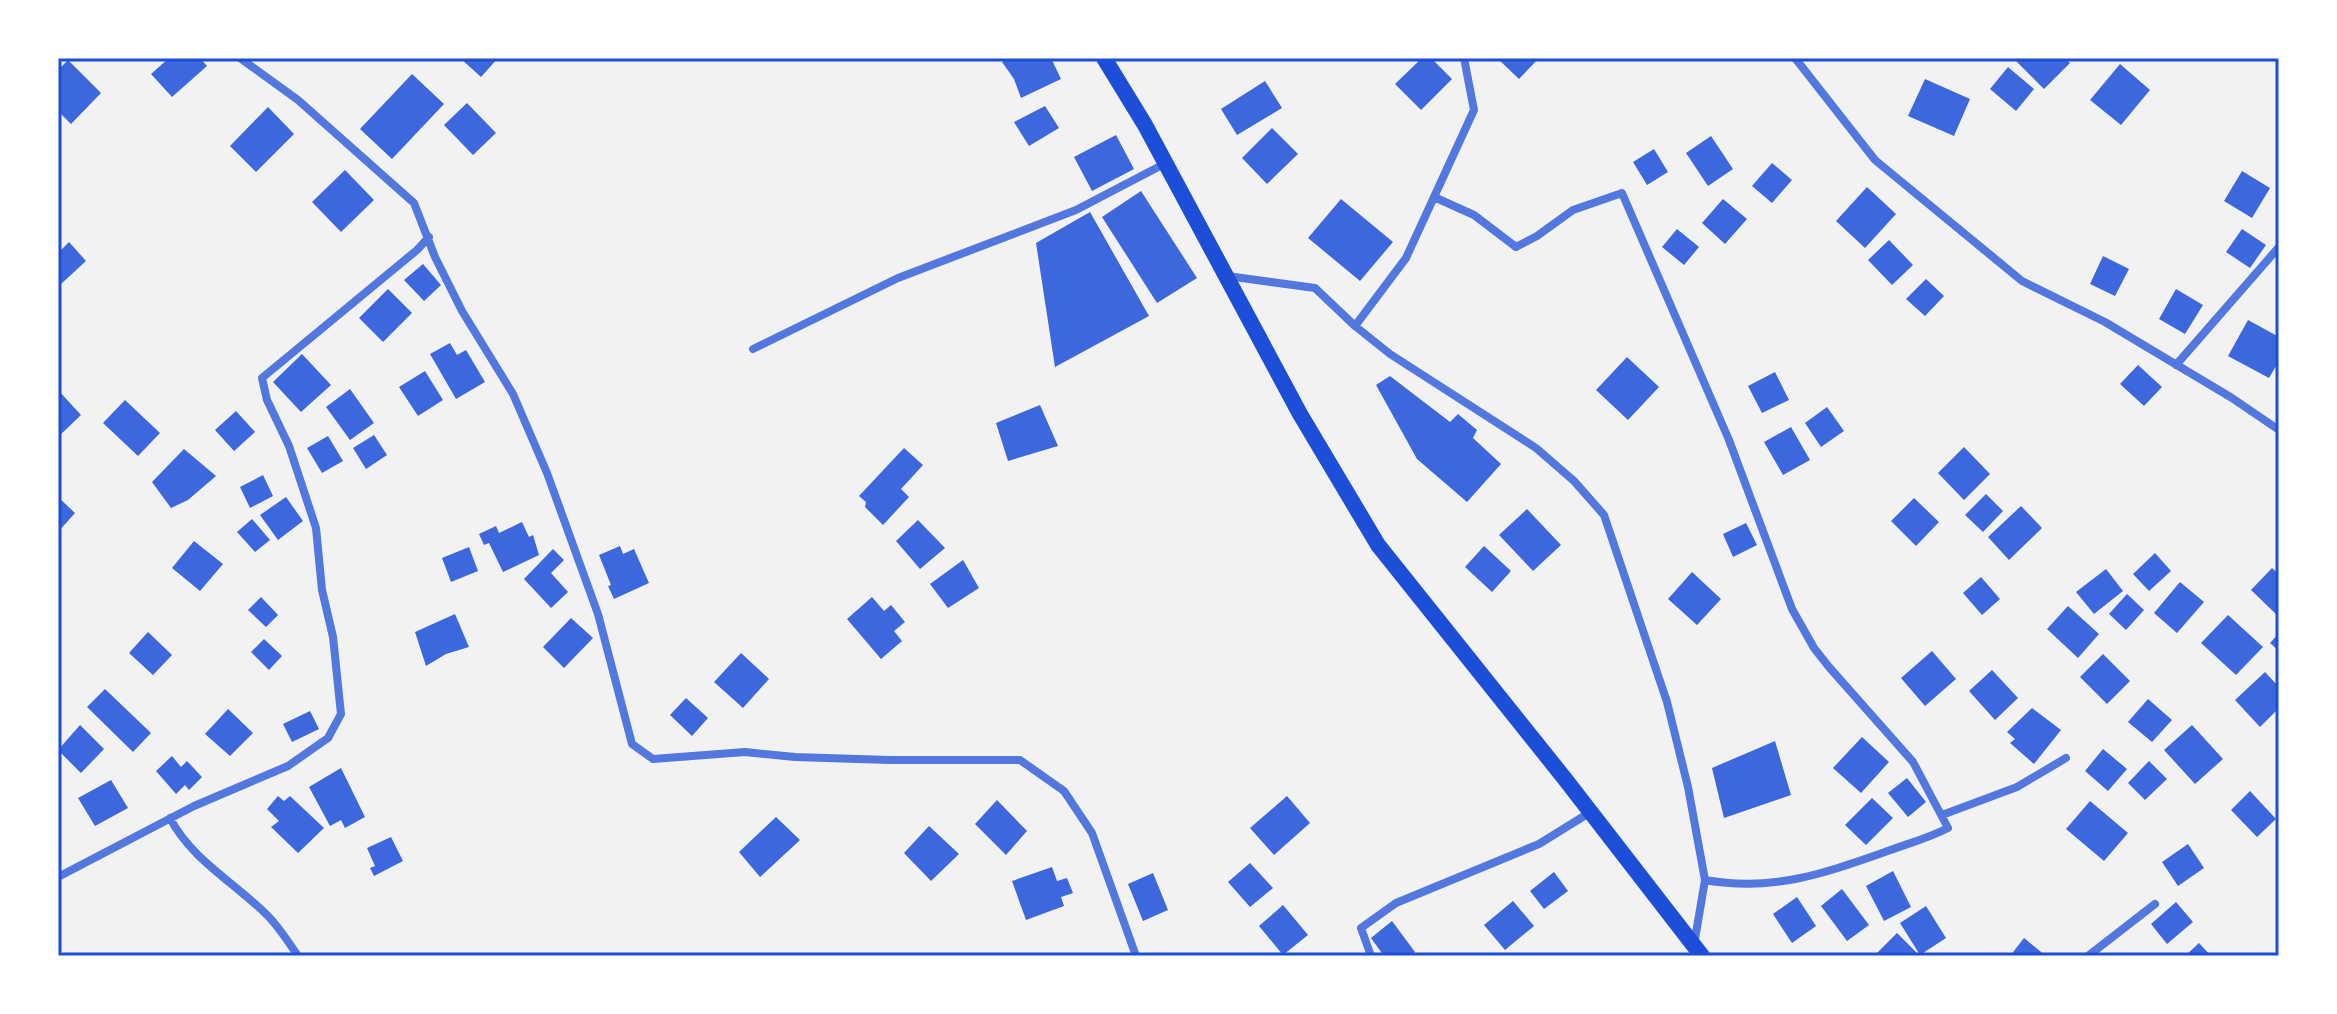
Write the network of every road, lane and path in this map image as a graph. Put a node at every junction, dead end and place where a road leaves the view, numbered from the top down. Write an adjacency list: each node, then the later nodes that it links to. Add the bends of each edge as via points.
1 (240, 58): 7 (street, via 298,100 392,182 414,203)
2 (1104, 58): 5 (highway)
3 (1464, 58): 6 (street, via 1474,110)
4 (1795, 58): 12 (street, via 1875,160 2022,281)
5 (1166, 163): 9 (highway); 11 (street, via 1076,210 898,278)
6 (1434, 197): 10 (street, via 1406,258); 16 (street, via 1474,215 1516,247 1573,210 1622,193 1729,440 1792,609 1829,667 1913,762)
7 (429, 237): 17 (street, via 262,378 316,528 341,714 328,738 288,766); 23 (street, via 462,311 513,394 547,473 598,614 632,744 653,759 745,752 1020,760 1064,791 1092,833)
8 (2279, 247): 12 (street)
9 (1227, 276): 10 (street, via 1315,288); 15 (highway, via 1378,545)
10 (1355, 326): 19 (street, via 1536,448 1604,515 1667,702)
11 (753, 349)
12 (2176, 365): 13 (street)
13 (2279, 430)
14 (2066, 758): 16 (street, via 2017,787)
15 (1589, 813): 21 (highway); 24 (street, via 1539,844 1396,903 1361,928)
16 (1942, 815): 19 (street, via 1948,828 1925,840 1819,875 1773,884)
17 (170, 818): 18 (street); 22 (street, via 198,854 269,917)
18 (58, 877)
19 (1705, 880): 21 (street)
20 (2155, 904): 25 (street)
21 (1698, 951)
22 (298, 956)
23 (1136, 956)
24 (1371, 956)
25 (2088, 956)

